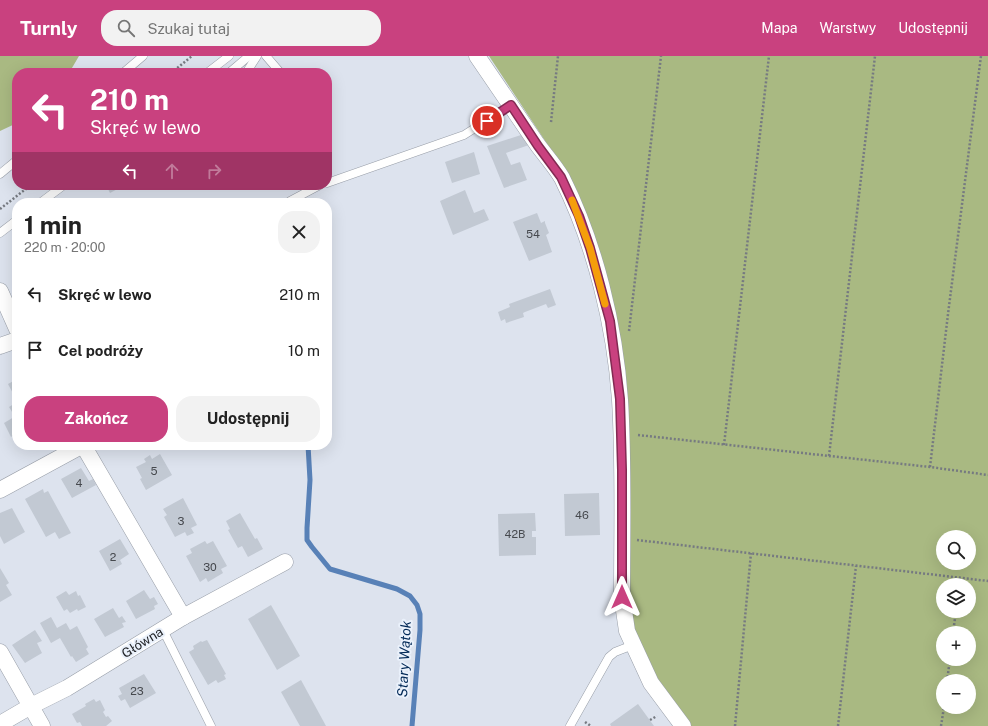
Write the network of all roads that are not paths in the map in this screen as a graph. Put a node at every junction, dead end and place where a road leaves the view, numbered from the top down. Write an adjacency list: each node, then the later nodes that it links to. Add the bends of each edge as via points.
1 (143, 56): 7 (lane)
2 (229, 56): 8 (lane)
3 (249, 56): 9 (lane)
4 (257, 56): 10 (lane)
5 (266, 56): 11 (lane)
6 (478, 56): 12 (street)
7 (129, 68)
8 (213, 68)
9 (235, 68)
10 (249, 68)
11 (276, 68)
12 (511, 105): 15 (lane, via 464,135); 32 (street, via 561,177 579,216 610,321 620,399 622,597 627,631)
13 (12, 164): 14 (lane)
14 (0, 174)
15 (332, 180)
16 (57, 190): 18 (lane)
17 (310, 190): 19 (lane)
18 (47, 198)
19 (295, 198)
20 (12, 224): 21 (lane)
21 (0, 233)
22 (0, 291): 23 (street)
23 (12, 317)
24 (12, 342): 25 (street)
25 (0, 346)
26 (74, 450): 28 (street)
27 (86, 450): 30 (street)
28 (0, 490)
29 (285, 562): 30 (street, Główna)
30 (183, 617): 31 (street, Główna)
31 (163, 630): 34 (street, Główna, via 67,688); 37 (lane)
32 (633, 645): 38 (lane, via 609,657); 39 (street, via 651,683)
33 (0, 652): 34 (street)
34 (31, 706): 35 (street, Główna); 36 (street)
35 (0, 724)
36 (42, 726)
37 (211, 726)
38 (570, 726)
39 (683, 726)

